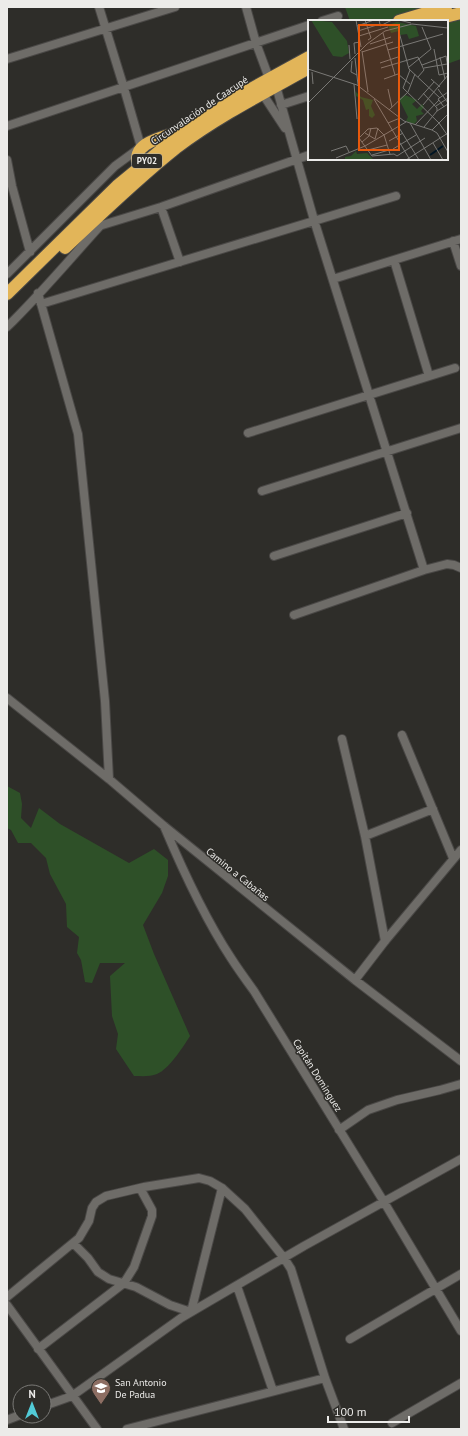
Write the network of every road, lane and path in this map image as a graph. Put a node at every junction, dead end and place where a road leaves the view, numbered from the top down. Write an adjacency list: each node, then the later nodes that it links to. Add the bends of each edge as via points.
1 (99, 7): 12 (street)
2 (175, 7): 12 (street)
3 (246, 7): 13 (street)
4 (418, 7): 9 (highway)
5 (446, 7): 9 (highway)
6 (461, 13): 10 (highway)
7 (338, 16): 8 (street)
8 (325, 20)
9 (402, 20)
10 (434, 20)
11 (308, 25): 13 (street)
12 (107, 28): 15 (street); 18 (street)
13 (256, 43): 17 (street); 18 (street)
14 (308, 58): 17 (highway, Circunvalación de Caacupé / PY02)
15 (7, 59)
16 (308, 68): 17 (highway, Circunvalación de Caacupé / PY02)
17 (273, 82): 19 (highway, Circunvalación de Caacupé / PY02); 21 (street); 23 (highway, Circunvalación de Caacupé / PY02, via 238,96)
18 (124, 88): 22 (street); 25 (street)
19 (262, 94): 24 (street); 35 (highway, Circunvalación de Caacupé / PY02, via 177,148)
20 (308, 96): 21 (street)
21 (282, 105): 24 (street)
22 (7, 126)
23 (188, 130): 25 (highway, via 161,137); 29 (highway, Circunvalación de Caacupé / PY02)
24 (289, 133): 28 (street)
25 (141, 147): 29 (highway, via 137,154); 38 (street, via 115,166)
26 (308, 155): 28 (street)
27 (7, 160): 30 (street)
28 (296, 160): 32 (street); 33 (street)
29 (140, 167): 45 (highway, Circunvalación de Caacupé / PY02)
30 (10, 187): 38 (street)
31 (396, 196): 33 (street)
32 (161, 207): 34 (street); 40 (street)
33 (314, 220): 40 (street); 43 (street)
34 (101, 226): 35 (street); 44 (street)
35 (82, 232): 46 (highway, Circunvalación de Caacupé / PY02)
36 (461, 239): 37 (street)
37 (453, 241): 39 (street); 41 (street)
38 (30, 252): 42 (street)
39 (394, 260): 43 (street); 50 (street)
40 (180, 262): 47 (street)
41 (461, 266)
42 (7, 274)
43 (333, 279): 51 (street)
44 (38, 293): 47 (street); 48 (street, via 28,307)
45 (7, 294)
46 (7, 304)
47 (42, 304): 64 (street, via 78,434 104,694)
48 (7, 327)
49 (455, 368): 50 (street)
50 (429, 376): 51 (street)
51 (370, 394): 53 (street); 54 (street)
52 (461, 428): 54 (street)
53 (248, 433)
54 (388, 451): 55 (street); 56 (street)
55 (262, 491)
56 (407, 513): 57 (street); 59 (street)
57 (274, 556)
58 (461, 568): 59 (street, via 447,564)
59 (424, 570): 60 (street)
60 (294, 615)
61 (7, 698): 64 (street, Camino a Cabañas)
62 (402, 735): 65 (street)
63 (342, 739): 67 (street)
64 (109, 779): 66 (street, Camino a Cabañas)
65 (433, 809): 67 (street); 69 (street)
66 (164, 826): 71 (street, Camino a Cabañas); 74 (street, Capitán Dominguez, via 203,909 227,951 254,990)
67 (365, 836): 70 (street)
68 (461, 850): 69 (street)
69 (453, 858): 70 (street)
70 (385, 941): 71 (street)
71 (355, 980): 72 (street, Camino a Cabañas)
72 (461, 1061)
73 (461, 1084): 74 (street, via 368,1110)
74 (339, 1130): 78 (street, Capitán Dominguez)
75 (460, 1161): 78 (street)
76 (140, 1188): 77 (street, via 199,1178); 79 (street, via 106,1196 96,1202 79,1238); 82 (street, via 152,1210 152,1216 134,1267)
77 (222, 1188): 80 (street, via 245,1209); 87 (street)
78 (384, 1202): 80 (street); 84 (street, Capitán Dominguez)
79 (74, 1243): 82 (street, via 98,1272); 85 (street)
80 (284, 1258): 83 (street); 91 (street, via 291,1269)
81 (461, 1274): 84 (street)
82 (124, 1284): 87 (street); 90 (street)
83 (237, 1286): 87 (street); 93 (street)
84 (436, 1289): 88 (street, Capitán Dominguez); 89 (street)
85 (7, 1297)
86 (7, 1305): 90 (street)
87 (192, 1312): 94 (street)
88 (461, 1331)
89 (350, 1339)
90 (38, 1349): 94 (street)
91 (325, 1378): 93 (street); 99 (street)
92 (461, 1382): 96 (street)
93 (273, 1391): 98 (street)
94 (72, 1396): 95 (street); 97 (street)
95 (52, 1403)
96 (392, 1423)
97 (97, 1429)
98 (127, 1429)
99 (344, 1429)

